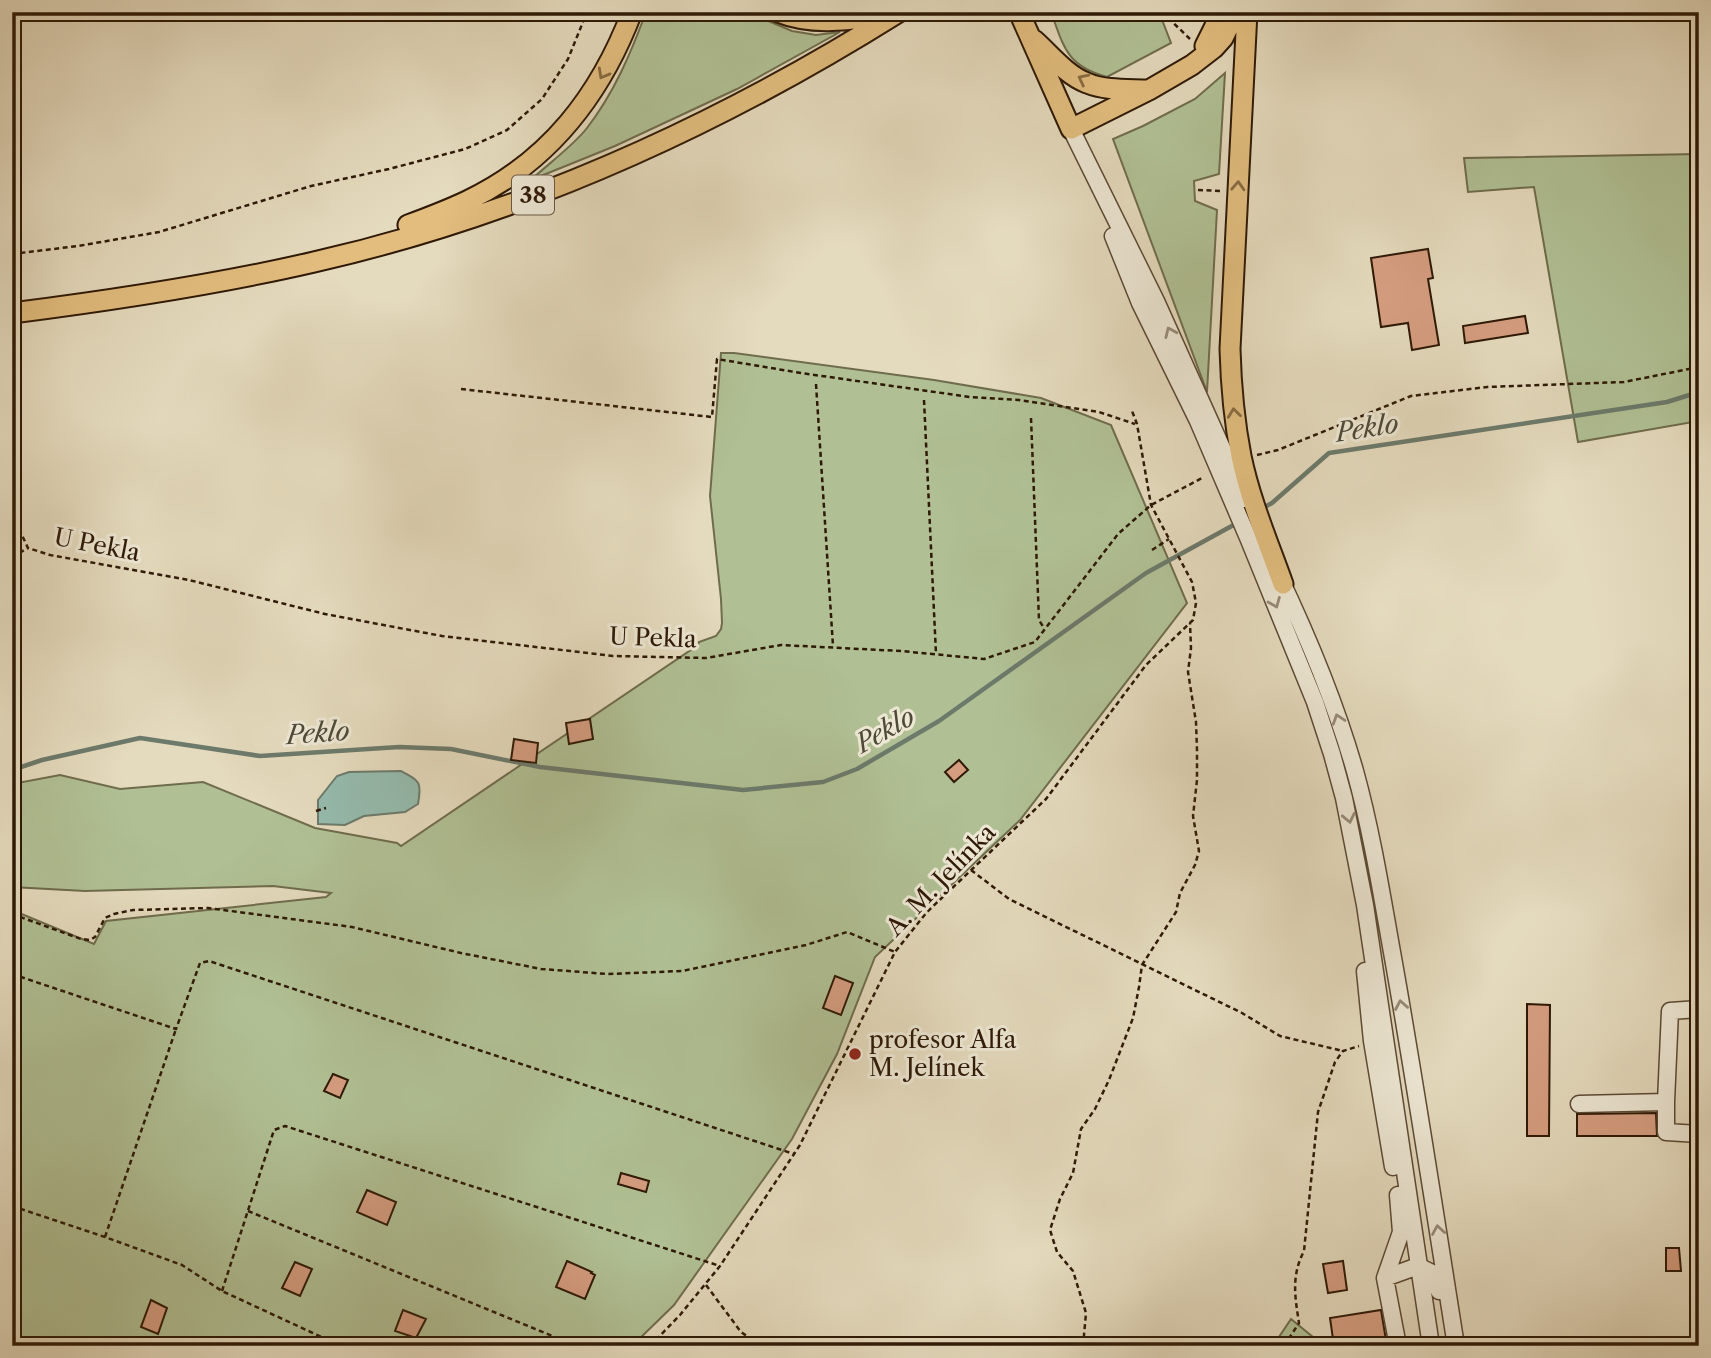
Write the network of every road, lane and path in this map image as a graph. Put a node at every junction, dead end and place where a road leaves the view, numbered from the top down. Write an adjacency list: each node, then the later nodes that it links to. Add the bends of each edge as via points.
1 (587, 12): 17 (path, via 568,58 542,99 507,130 465,149 311,186 159,232)
2 (632, 12): 18 (main road, one-way to 18, via 588,99 531,161 468,200)
3 (778, 12): 4 (main road, via 827,22)
4 (899, 12): 18 (main road, 38, via 808,68 627,158 453,224)
5 (1019, 12): 10 (main road)
6 (1162, 12): 11 (path)
7 (1220, 12): 11 (main road)
8 (1236, 12): 12 (main road, via 1214,48)
9 (1247, 12): 16 (main road, one-way to 9)
10 (1029, 34): 13 (main road, one-way to 10, via 1086,83); 14 (main road)
11 (1203, 50): 12 (main road)
12 (1172, 78): 13 (main road)
13 (1149, 90): 14 (main road)
14 (1071, 130): 28 (street, via 1140,303); 29 (street, one-way to 14, via 1156,301)
15 (1198, 190): 16 (path)
16 (1238, 193): 27 (main road, one-way to 16, via 1230,349)
17 (12, 254)
18 (316, 262): 19 (main road, 38, via 182,289)
19 (12, 313)
20 (1699, 366): 27 (path, via 1624,382 1487,387 1411,396 1278,450)
21 (816, 384): 40 (path)
22 (461, 389): 26 (path, via 712,418 717,359 1099,412)
23 (924, 400): 41 (path)
24 (1132, 411): 26 (path)
25 (1031, 418): 39 (path, via 1039,620)
26 (1137, 424): 30 (path)
27 (1241, 457): 29 (main road)
28 (1219, 470): 29 (street); 30 (path, U Pekla)
29 (1238, 484): 32 (main road)
30 (1151, 505): 33 (path); 39 (path, U Pekla, via 1118,534)
31 (12, 524): 34 (path, U Pekla)
32 (1258, 536): 37 (main road); 45 (street, one-way to 45, via 1332,754)
33 (1169, 539): 35 (path); 38 (path, via 1195,592)
34 (28, 548): 36 (path); 40 (path, U Pekla, via 442,636 613,656 706,658 781,645)
35 (1152, 550)
36 (12, 557)
37 (1283, 584): 74 (street, one-way to 37, via 1406,1030 1367,824 1332,700)
38 (1191, 623): 44 (path, A. M. Jelínka, via 1146,665 1046,799); 48 (path, via 1188,672 1197,750 1193,816 1199,851 1176,912)
39 (1044, 628): 41 (path, U Pekla, via 1035,642 985,659)
40 (833, 647): 41 (path, U Pekla)
41 (936, 654)
42 (326, 808): 43 (path)
43 (316, 811)
44 (971, 870): 47 (path, A. M. Jelínka, via 927,912); 48 (path, via 1009,899)
45 (1365, 905): 52 (street, via 1364,964); 62 (street)
46 (12, 914): 47 (path, via 90,940 105,918 114,914 208,908 352,927 541,970 608,974 682,971 847,932)
47 (895, 952): 57 (path, A. M. Jelínka)
48 (1142, 965): 53 (path, via 1280,1036); 70 (path, via 1133,1018 1095,1110 1081,1129 1073,1173 1050,1230 1057,1252 1073,1271 1086,1313)
49 (12, 974): 51 (path)
50 (1699, 1009): 54 (street, via 1670,1011)
51 (176, 1029): 57 (path, via 200,964 209,961); 60 (path)
52 (1372, 1041): 53 (path); 63 (street, via 1401,1232)
53 (1343, 1052): 71 (path, via 1335,1062 1318,1112 1304,1251 1294,1290 1299,1323)
54 (1666, 1102): 55 (street); 56 (street, via 1666,1132)
55 (1579, 1104)
56 (1699, 1134)
57 (794, 1154): 61 (path, A. M. Jelínka)
58 (12, 1206): 60 (path)
59 (248, 1211): 61 (path, via 274,1130 285,1126); 65 (path); 67 (path)
60 (105, 1237): 65 (path, via 181,1265)
61 (720, 1266): 64 (path, A. M. Jelínka)
62 (1418, 1266): 63 (street); 73 (street); 74 (street, via 1434,1274)
63 (1385, 1278): 72 (street)
64 (706, 1285): 68 (path, A. M. Jelínka); 69 (path, via 741,1332)
65 (222, 1291): 66 (path)
66 (341, 1346)
67 (572, 1346)
68 (650, 1346)
69 (761, 1346)
70 (1083, 1346)
71 (1284, 1346)
72 (1398, 1346)
73 (1431, 1346)
74 (1454, 1346)

